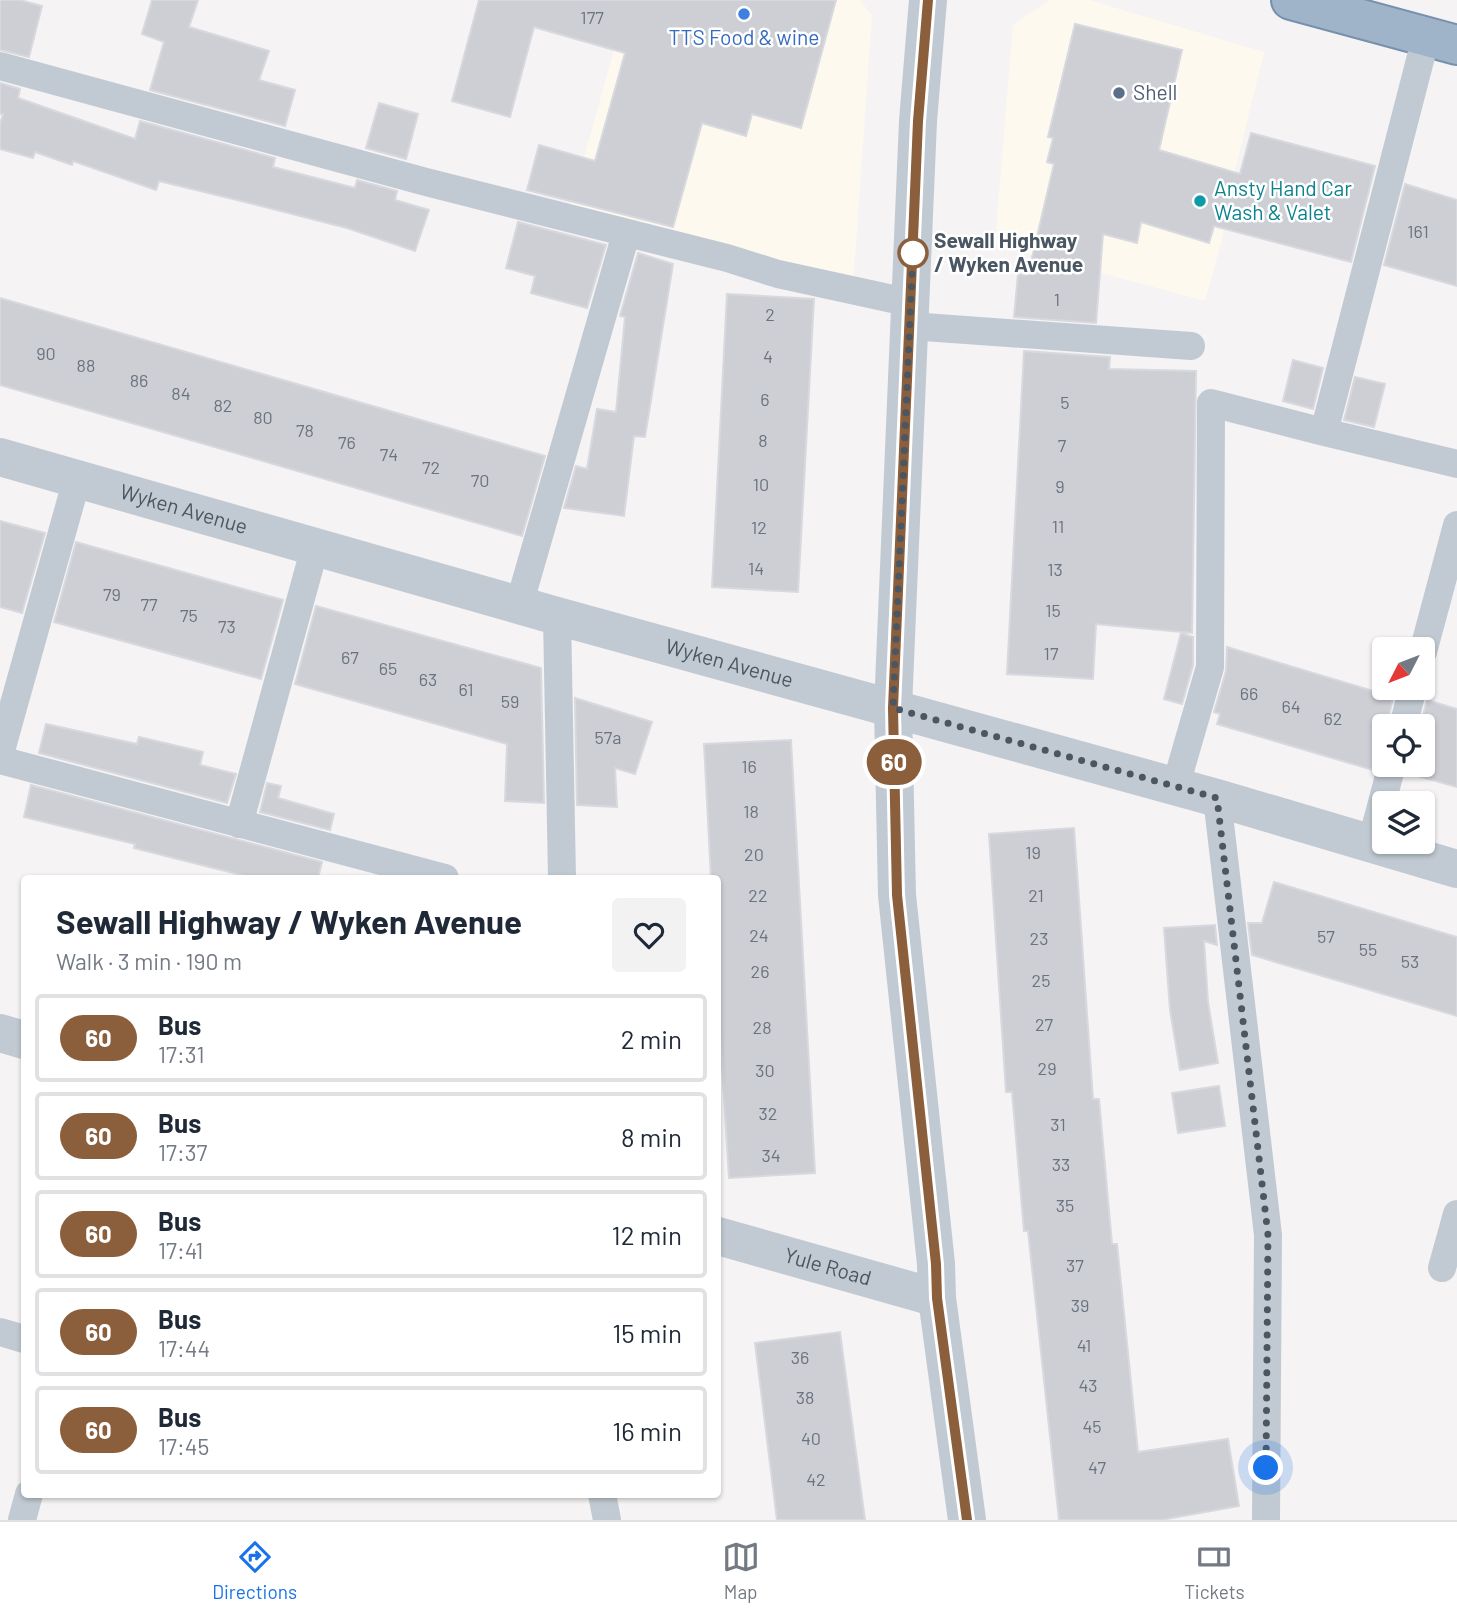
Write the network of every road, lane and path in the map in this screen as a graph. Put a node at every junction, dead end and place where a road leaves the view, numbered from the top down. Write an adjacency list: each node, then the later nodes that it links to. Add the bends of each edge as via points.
1 (928, 0): 6 (street)
2 (1291, 0): 3 (highway)
3 (1442, 41): 8 (lane)
4 (0, 66): 5 (lane)
5 (626, 234): 6 (lane, via 727,258); 14 (lane)
6 (910, 314): 7 (lane); 17 (street)
7 (1191, 346)
8 (1324, 432): 10 (lane); 21 (lane, via 1211,403 1210,667)
9 (0, 457): 11 (street, Wyken Avenue)
10 (1457, 464)
11 (77, 479): 13 (street, Wyken Avenue); 18 (lane)
12 (1457, 525): 16 (lane)
13 (316, 547): 14 (street, Wyken Avenue); 23 (lane)
14 (519, 605): 15 (street, Wyken Avenue)
15 (557, 616): 17 (street, Wyken Avenue); 27 (lane)
16 (1427, 637)
17 (893, 708): 21 (street, Wyken Avenue); 33 (street, via 897,895)
18 (0, 754)
19 (0, 761): 23 (lane)
20 (1389, 777): 24 (lane)
21 (1175, 788): 22 (street, Wyken Avenue)
22 (1217, 798): 24 (street, Wyken Avenue); 39 (lane, via 1268,1235)
23 (239, 824): 26 (lane)
24 (1371, 844): 25 (street, Wyken Avenue)
25 (1457, 869)
26 (434, 875)
27 (562, 875)
28 (0, 1033): 29 (street)
29 (21, 1039)
30 (1457, 1214): 32 (lane)
31 (721, 1237): 33 (street, Yule Road)
32 (1442, 1268)
33 (937, 1298): 38 (street)
34 (0, 1332): 35 (lane)
35 (21, 1338)
36 (28, 1498): 37 (lane)
37 (22, 1520)
38 (967, 1520)
39 (1266, 1520)

